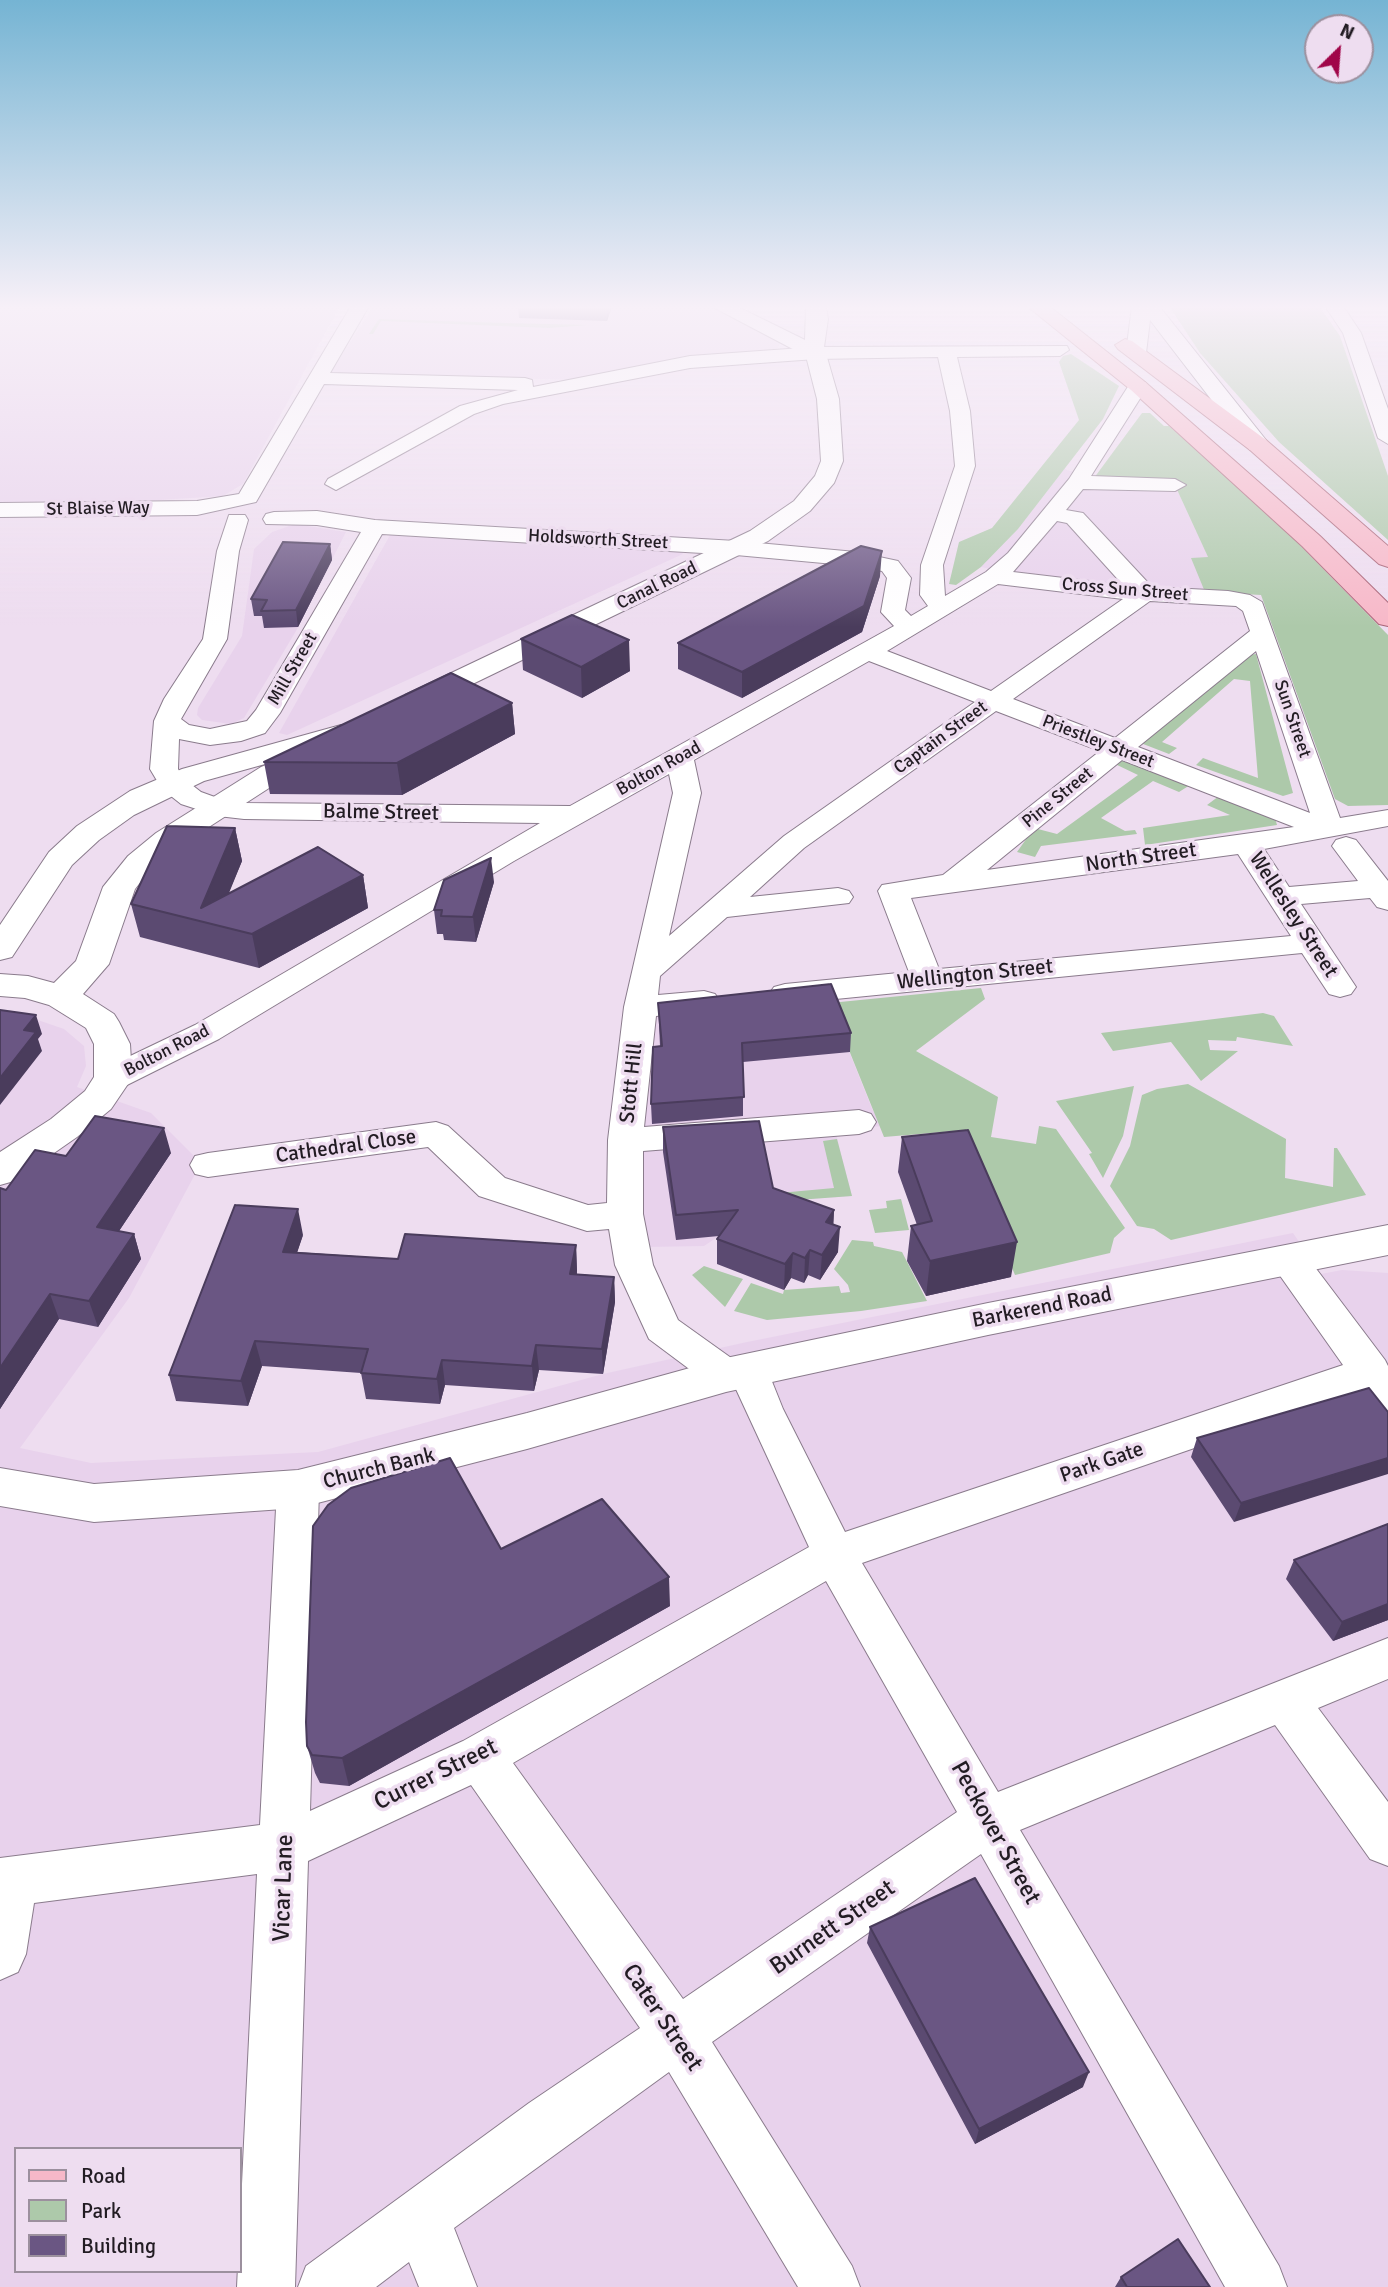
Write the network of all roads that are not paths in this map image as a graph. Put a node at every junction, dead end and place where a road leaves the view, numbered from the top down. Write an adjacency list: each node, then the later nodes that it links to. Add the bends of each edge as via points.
1 (298, 413): 12 (street)
2 (464, 413): 14 (street)
3 (829, 413): 23 (street, Canal Road, via 832,461 826,478 802,506)
4 (960, 413): 27 (street, via 965,466 932,565 932,595)
5 (1121, 413): 13 (street, Bolton Road)
6 (1168, 413): 28 (main road, via 1311,541)
7 (1215, 413): 11 (main road)
8 (1233, 413): 11 (street)
9 (1379, 413): 10 (street)
10 (1388, 438)
11 (1258, 445): 24 (main road)
12 (264, 474): 16 (street); 19 (street)
13 (1077, 482): 15 (street); 18 (street, Bolton Road)
14 (336, 484)
15 (1175, 485)
16 (283, 499): 19 (street, St Blaise Way); 20 (street, Holdsworth Street); 21 (street, via 288,512)
17 (0, 510): 19 (street, St Blaise Way, via 197,508)
18 (1052, 513): 25 (street, Bolton Road, via 1016,558); 26 (street, via 1075,518)
19 (237, 515): 21 (street); 34 (street, via 215,639)
20 (317, 518): 21 (street, Holdsworth Street); 22 (street, Holdsworth Street)
21 (269, 520)
22 (375, 527): 23 (street, Holdsworth Street); 34 (street, Mill Street, via 267,713 250,730 209,737 180,731)
23 (736, 548): 30 (street, Holdsworth Street, via 890,566 899,578 893,612); 33 (street, Canal Road)
24 (1388, 559)
25 (993, 577): 26 (street, Cross Sun Street); 27 (street, Bolton Road)
26 (1145, 594): 29 (street, Cross Sun Street, via 1242,600); 32 (street, Captain Street)
27 (943, 609): 30 (street, Bolton Road)
28 (1388, 618)
29 (1259, 620): 35 (street, Pine Street); 40 (street, Sun Street)
30 (910, 627): 31 (street, Bolton Road)
31 (867, 652): 32 (street, Priestley Street); 36 (street, Bolton Road)
32 (991, 702): 35 (street, Priestley Street); 46 (street, Captain Street, via 794,842)
33 (388, 714)
34 (167, 721): 37 (street, via 164,769)
35 (1118, 750): 40 (street, Priestley Street); 42 (street, Pine Street)
36 (680, 758): 38 (street, Bolton Road); 49 (street, Stott Hill, via 687,793)
37 (194, 796): 37 (street, via 316,755 359,728); 38 (street, Balme Street, via 244,811); 48 (street, via 123,808 60,859); 53 (street, via 167,840 139,863 120,887 92,964)
38 (574, 815): 56 (street, Bolton Road, via 207,1032)
39 (1388, 818): 40 (street, North Street)
40 (1338, 838): 41 (street, North Street); 43 (street)
41 (1246, 844): 42 (street, North Street); 45 (street, Wellesley Street)
42 (951, 884): 50 (street, North Street, via 893,891)
43 (1383, 894): 45 (street)
44 (838, 897): 46 (street)
45 (1281, 897): 47 (street, Wellesley Street)
46 (716, 909): 49 (street, Captain Street)
47 (1311, 943): 50 (street, Wellington Street); 52 (street, Wellesley Street)
48 (0, 950)
49 (645, 973): 55 (street, Stott Hill)
50 (928, 980): 55 (street, Wellington Street)
51 (0, 985): 53 (street)
52 (1340, 987)
53 (61, 997): 54 (street); 56 (street, via 101,1022 112,1044)
54 (0, 1004)
55 (640, 1007): 58 (street, Stott Hill)
56 (113, 1077): 60 (street, via 90,1107)
57 (859, 1122): 58 (street)
58 (625, 1140): 61 (street, Stott Hill)
59 (208, 1165): 61 (street, Cathedral Close, via 436,1134 492,1187 587,1218)
60 (0, 1171)
61 (625, 1214): 66 (street, Stott Hill, via 634,1265 663,1329)
62 (1388, 1240): 63 (street, Barkerend Road)
63 (1336, 1250): 64 (street, Barkerend Road); 65 (street, Barkerend Road)
64 (1388, 1257)
65 (1289, 1260): 66 (street, Barkerend Road); 67 (street)
66 (738, 1373): 69 (street, Church Bank); 70 (street, Peckover Street, via 763,1409)
67 (1379, 1383): 70 (street, Park Gate)
68 (0, 1487): 69 (street, Church Bank, via 94,1503)
69 (298, 1489): 76 (street, Vicar Lane)
70 (834, 1554): 73 (street, Currer Street); 74 (street, Peckover Street)
71 (1388, 1658): 72 (street, Burnett Street)
72 (1284, 1700): 74 (street, Burnett Street); 75 (street)
73 (480, 1757): 76 (street, Currer Street); 79 (street, Cater Street)
74 (989, 1819): 79 (street, Burnett Street); 85 (street, Peckover Street)
75 (1388, 1842)
76 (286, 1846): 77 (street, Currer Street); 81 (street, Vicar Lane)
77 (6, 1882): 78 (street)
78 (0, 1954)
79 (677, 2036): 80 (street, Burnett Street); 84 (street, Cater Street)
80 (421, 2217): 82 (street, Burnett Street); 83 (street)
81 (266, 2287)
82 (327, 2287)
83 (448, 2287)
84 (831, 2287)
85 (1258, 2287)

